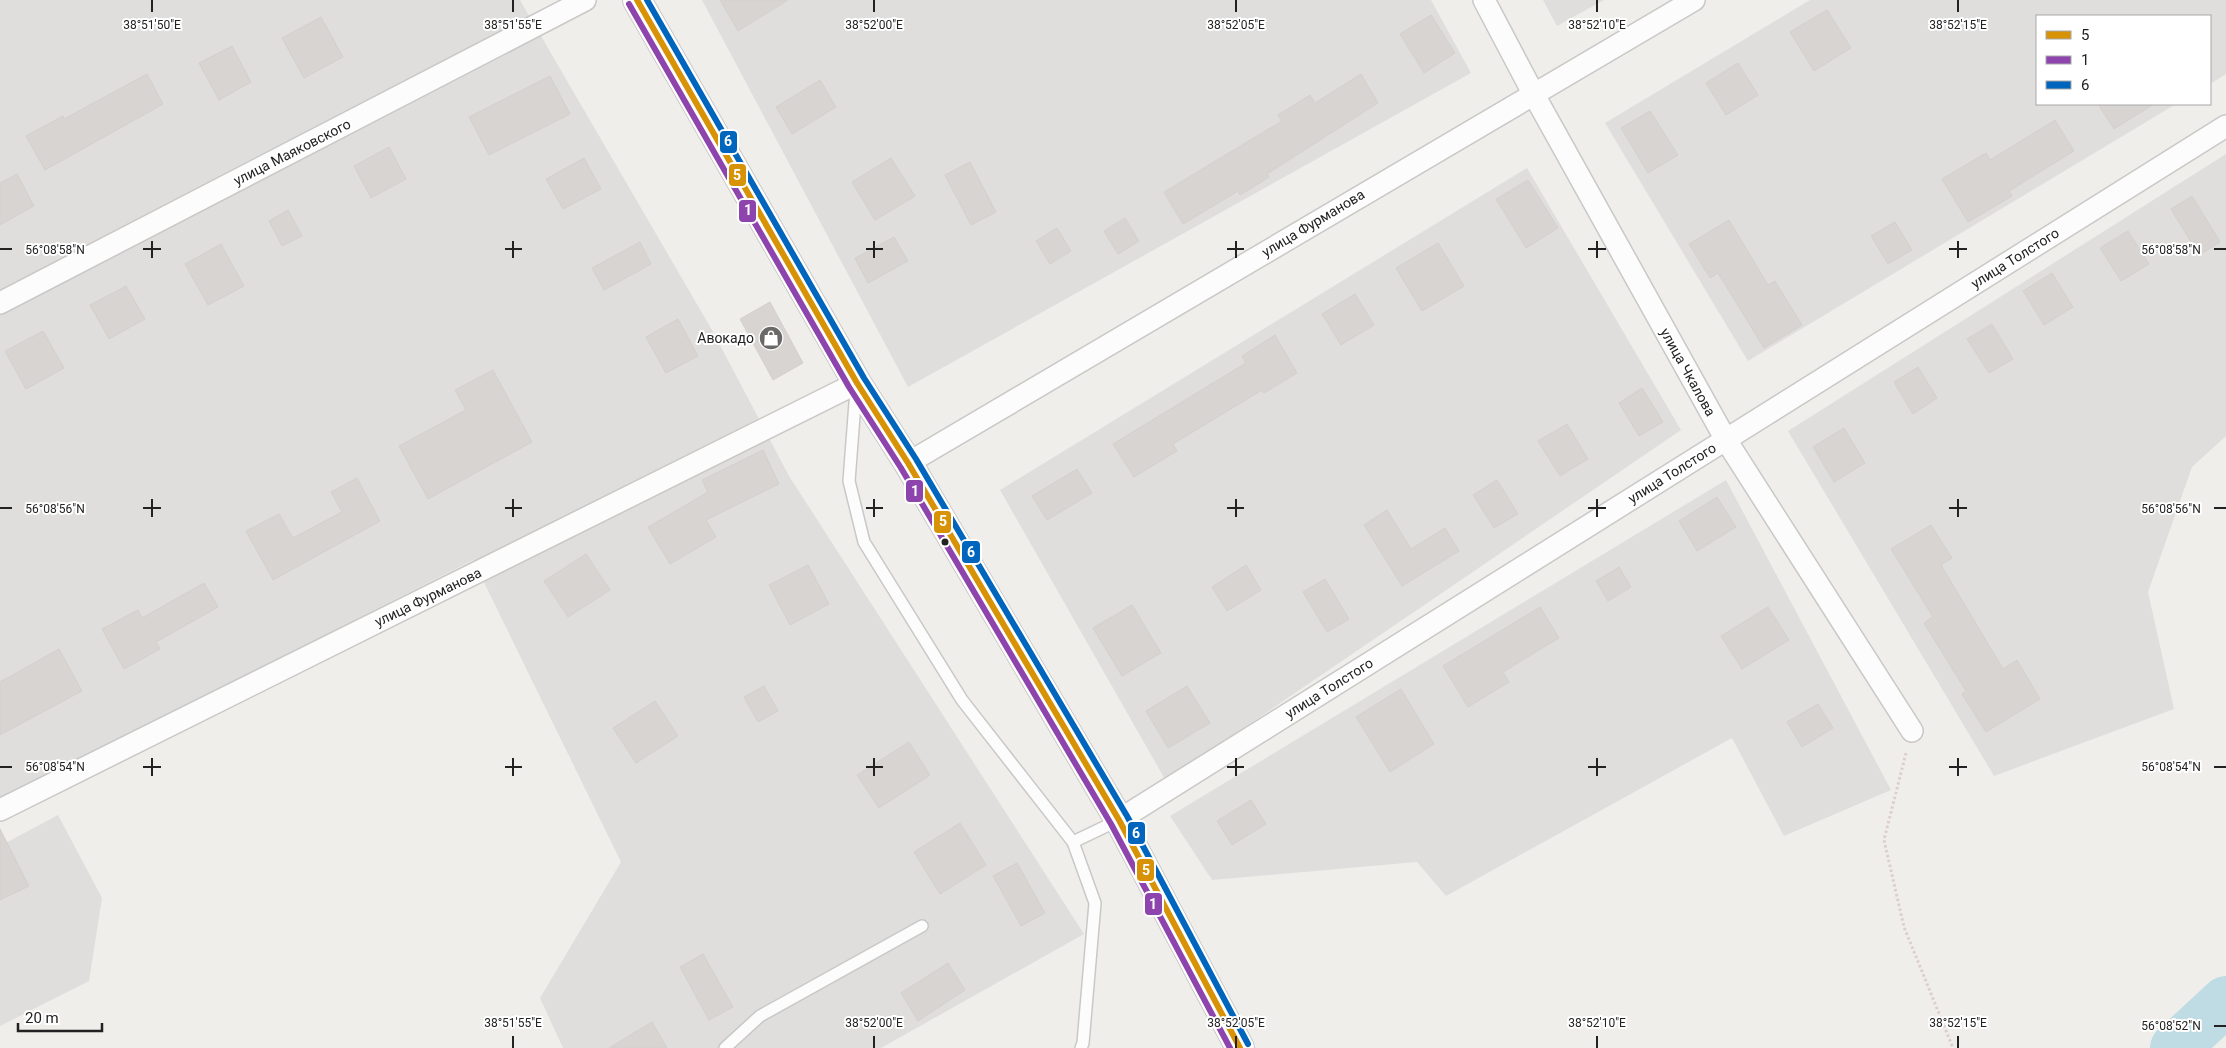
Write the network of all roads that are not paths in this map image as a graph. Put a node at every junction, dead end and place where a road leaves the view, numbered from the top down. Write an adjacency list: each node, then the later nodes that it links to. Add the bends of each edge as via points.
1 (585, 0): 7 (street, улица Маяковского)
2 (637, 0): 8 (street)
3 (1484, 0): 5 (street, улица Чкалова)
4 (1694, 0): 5 (street, улица Фурманова)
5 (1533, 94): 9 (street, улица Чкалова); 10 (street, улица Фурманова)
6 (2226, 126): 9 (street, улица Толстого)
7 (0, 303)
8 (857, 383): 10 (street); 12 (street, улица Фурманова); 14 (lane, via 849,481 864,542 962,700)
9 (1726, 440): 11 (street, улица Чкалова); 13 (street, улица Толстого)
10 (908, 463): 13 (street)
11 (1912, 731)
12 (0, 810)
13 (1118, 820): 14 (lane); 18 (street)
14 (1073, 842): 17 (lane, via 1095,903)
15 (922, 926): 16 (lane, via 760,1016)
16 (725, 1048)
17 (1081, 1048)
18 (1240, 1048)

